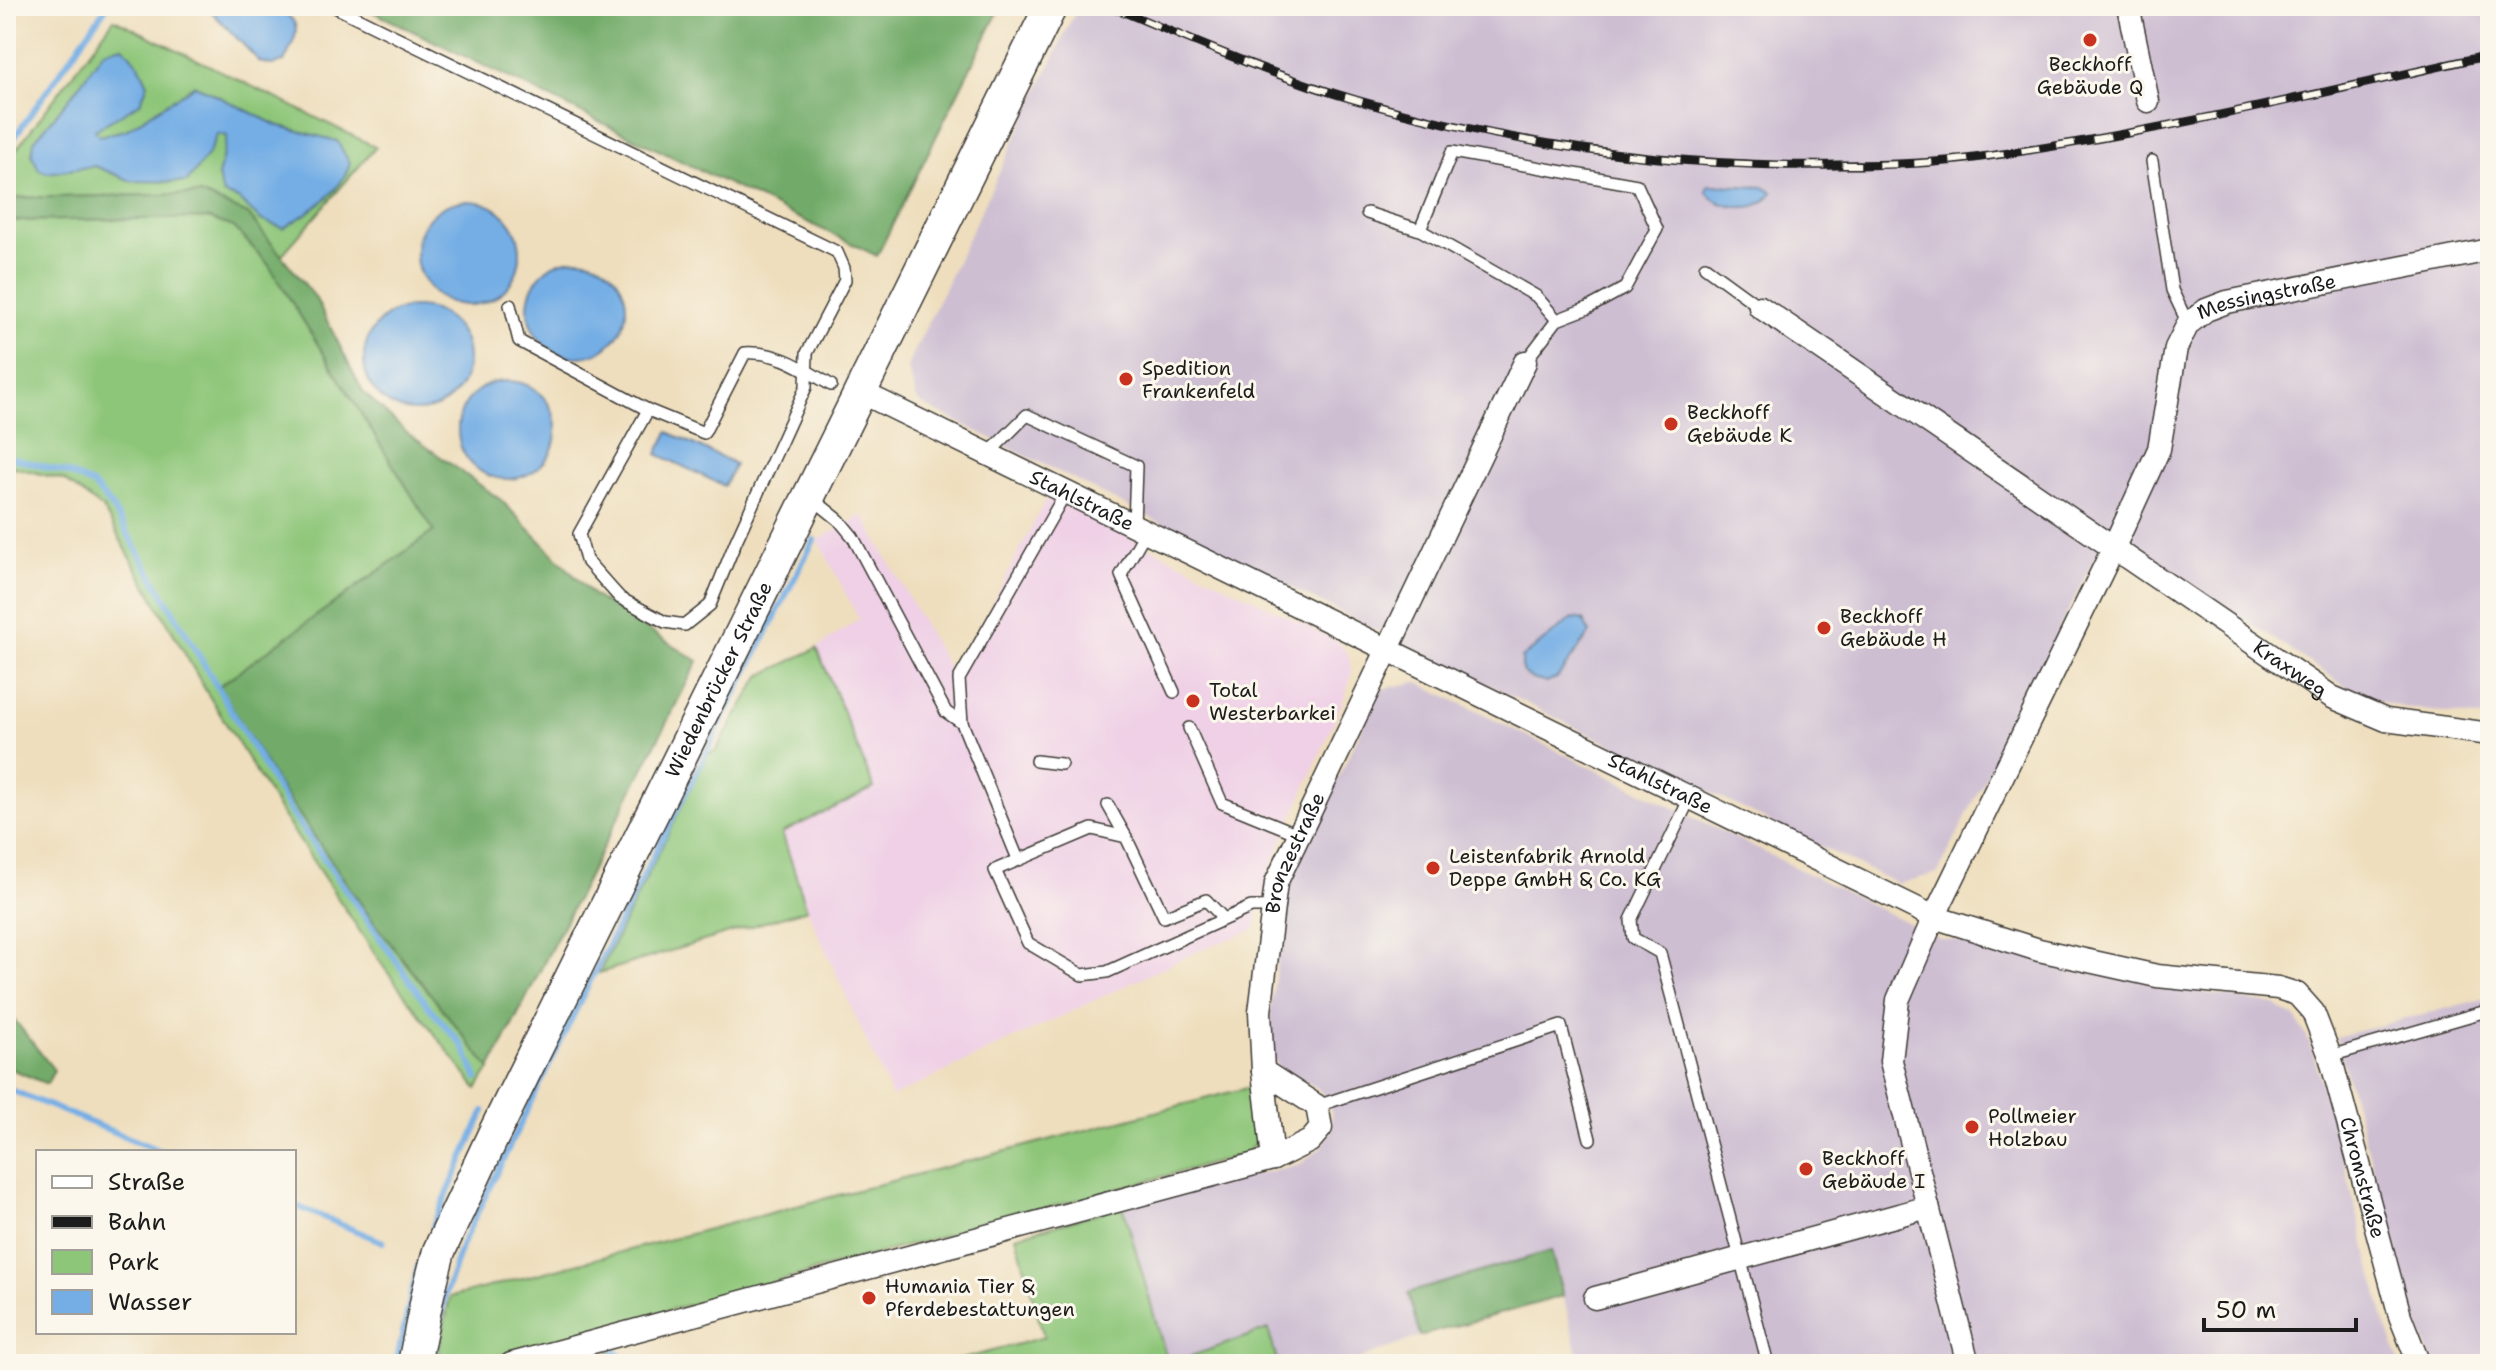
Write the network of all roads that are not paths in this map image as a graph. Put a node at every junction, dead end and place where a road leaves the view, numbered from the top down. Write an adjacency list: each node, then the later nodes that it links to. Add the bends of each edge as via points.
1 (333, 6): 15 (lane, via 837,252 845,280 807,353)
2 (1051, 6): 16 (main road, Wiedenbrücker Straße)
3 (2128, 6): 4 (street)
4 (2148, 101)
5 (2152, 161): 13 (lane, via 2172,290)
6 (1367, 213): 7 (lane)
7 (1420, 230): 12 (lane, via 1536,296); 12 (lane, via 1452,152 1637,185 1657,229 1625,288)
8 (2490, 250): 13 (street, Messingstraße, via 2227,302)
9 (1705, 267): 11 (lane)
10 (510, 305): 17 (lane, via 519,341)
11 (1760, 307): 22 (street)
12 (1557, 320): 14 (lane)
13 (2188, 324): 22 (street, Messingstraße, via 2176,348 2159,449)
14 (1525, 362): 23 (street)
15 (808, 372): 16 (lane); 17 (lane, via 789,360 745,353 704,433); 17 (lane, via 710,605 685,625 665,622 620,598 586,560 579,534)
16 (846, 389): 18 (street, Stahlstraße); 20 (main road, Wiedenbrücker Straße)
17 (648, 410)
18 (988, 454): 19 (street, Stahlstraße); 21 (lane, via 1027,415 1136,466)
19 (1066, 492): 21 (street, Stahlstraße); 25 (lane, via 959,679)
20 (809, 496): 25 (lane, via 853,537 946,712); 48 (main road, Wiedenbrücker Straße, via 439,1251)
21 (1140, 528): 23 (street, Stahlstraße); 24 (lane, via 1121,575)
22 (2114, 547): 27 (street, Kraxweg, via 2332,697 2386,720); 36 (street, Messingstraße)
23 (1387, 649): 30 (street, Stahlstraße); 32 (street, Bronzestraße)
24 (1174, 692)
25 (962, 723): 34 (lane)
26 (1189, 728): 32 (lane, via 1222,803)
27 (2490, 734)
28 (1036, 761): 29 (lane)
29 (1061, 764)
30 (1690, 798): 36 (street, Stahlstraße); 46 (lane, via 1631,920 1633,938 1660,953)
31 (1108, 805): 33 (lane)
32 (1298, 834): 35 (street, Bronzestraße, via 1276,883)
33 (1126, 837): 34 (lane, via 1092,829); 37 (lane, via 1164,917 1206,900)
34 (1018, 859): 37 (lane, via 995,870 1028,943 1082,975 1107,972)
35 (1273, 907): 37 (lane, via 1251,907); 41 (street, Bronzestraße, via 1260,1012)
36 (1934, 917): 38 (street, Stahlstraße, via 2039,950 2157,976); 45 (street, via 1898,1000 1891,1061)
37 (1224, 919)
38 (2297, 994): 40 (street, Chromstraße, via 2313,1012)
39 (2490, 1010): 40 (lane)
40 (2330, 1056): 52 (street, Chromstraße, via 2400,1316)
41 (1263, 1071): 42 (street); 44 (street, Bronzestraße)
42 (1317, 1106): 43 (lane, via 1561,1026); 44 (street, via 1321,1128 1310,1141)
43 (1590, 1139)
44 (1273, 1159): 49 (street)
45 (1928, 1207): 46 (street); 51 (street)
46 (1741, 1259): 47 (street); 50 (lane)
47 (1595, 1298)
48 (414, 1364)
49 (511, 1364)
50 (1768, 1364)
51 (1968, 1364)
52 (2419, 1364)

